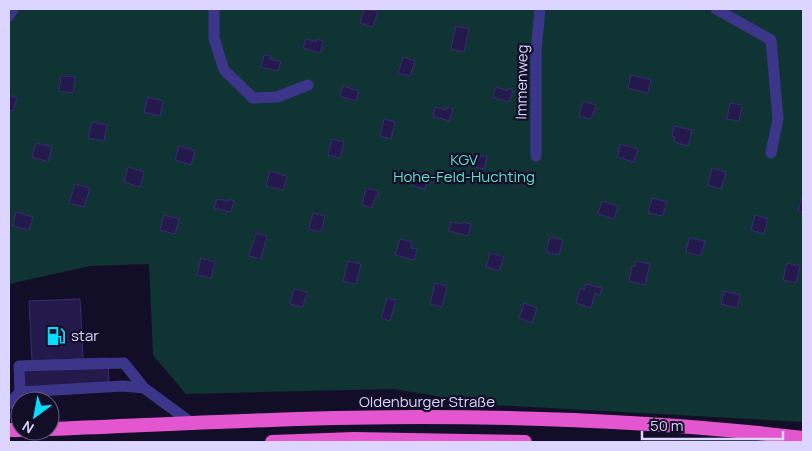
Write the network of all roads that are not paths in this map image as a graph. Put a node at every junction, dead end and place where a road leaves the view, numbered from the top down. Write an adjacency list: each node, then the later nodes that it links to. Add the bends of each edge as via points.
1 (13, 9): 5 (lane)
2 (214, 9): 6 (lane, via 214,38 224,70 253,98 277,97)
3 (540, 9): 8 (lane, Immenweg, via 536,52)
4 (716, 9): 7 (lane, via 771,40 778,119)
5 (9, 16)
6 (308, 85)
7 (771, 153)
8 (536, 156)
9 (144, 388): 10 (lane, via 124,363 19,366); 11 (lane, via 123,386); 12 (lane)
10 (20, 391)
11 (37, 391)
12 (193, 424): 13 (highway, Oldenburger Straße); 14 (highway, Oldenburger Straße, via 358,418 485,418 615,422)
13 (60, 429)
14 (803, 438)
15 (272, 442): 16 (highway, via 354,439)
16 (524, 442)

